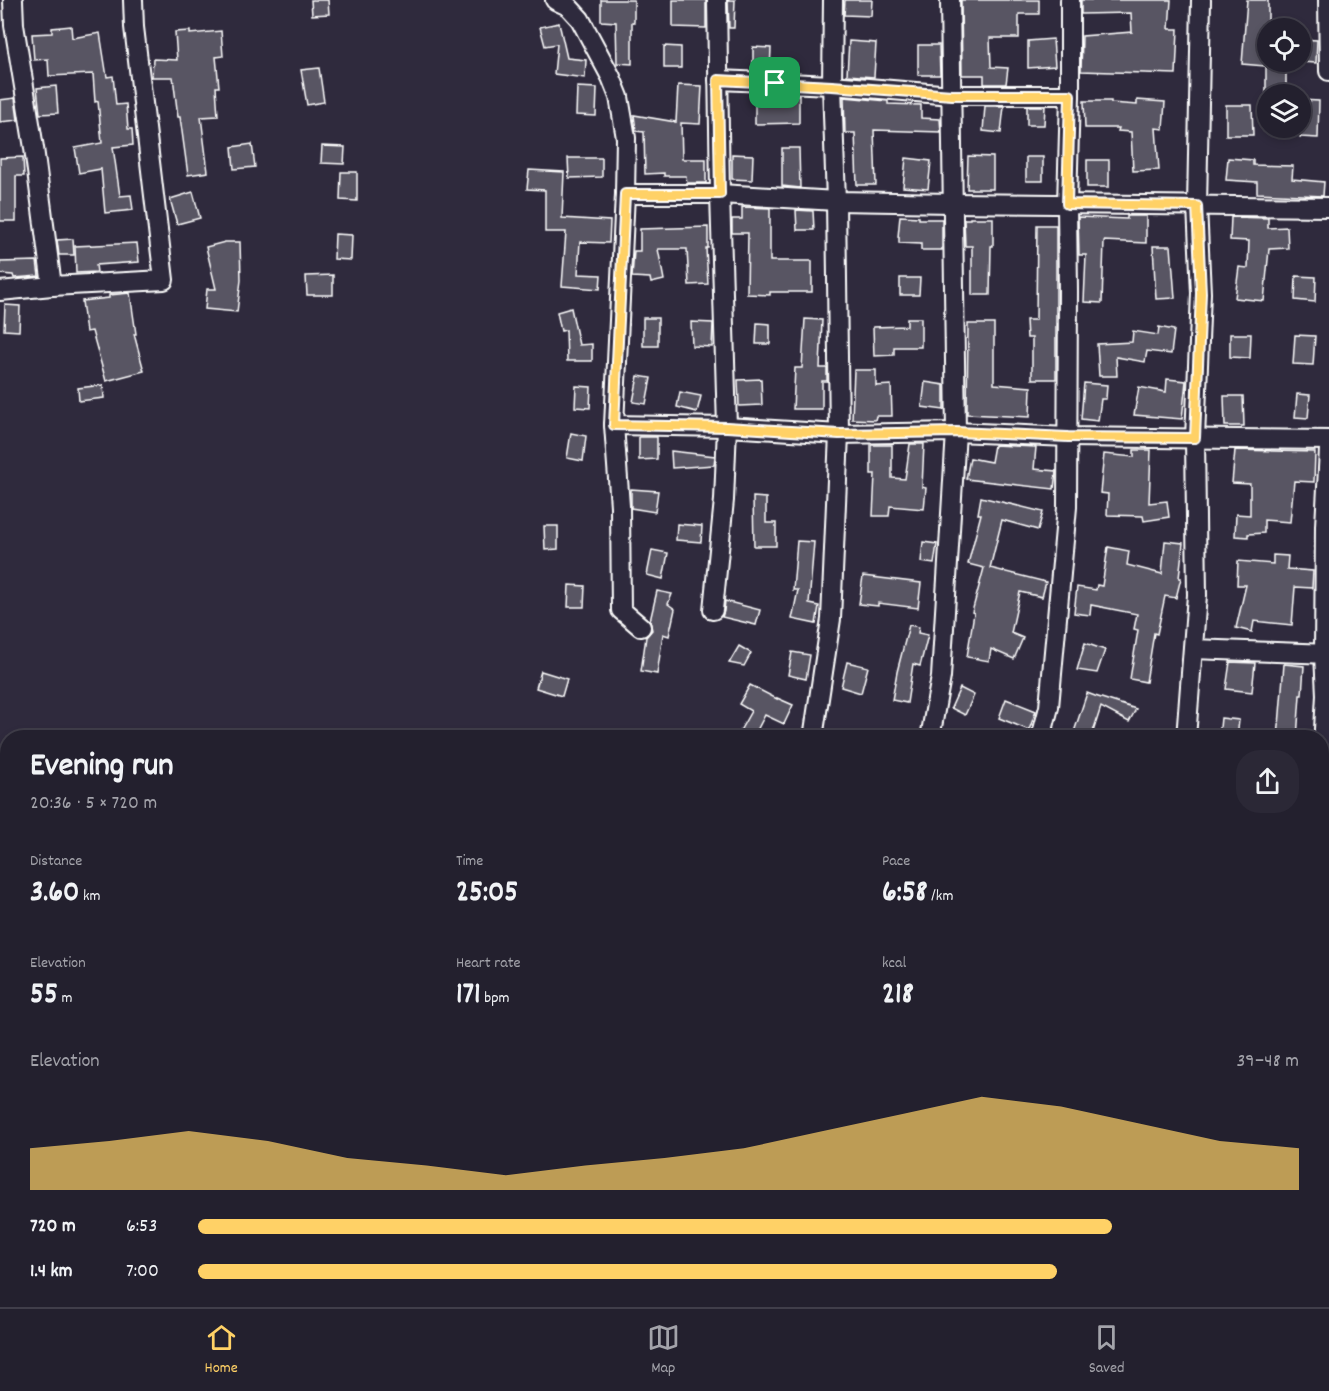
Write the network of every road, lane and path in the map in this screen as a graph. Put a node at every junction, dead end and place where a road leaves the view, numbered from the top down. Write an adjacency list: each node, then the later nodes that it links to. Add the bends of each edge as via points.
1 (13, 0): 22 (street)
2 (133, 0): 22 (street, via 164,280)
3 (555, 0): 15 (street, via 580,18 611,77 626,138)
4 (717, 0): 11 (street)
5 (833, 0): 12 (street)
6 (950, 0): 13 (street)
7 (1070, 0): 14 (street)
8 (1201, 0): 20 (street)
9 (1328, 0): 10 (street)
10 (1329, 71)
11 (718, 80): 12 (street); 16 (street)
12 (832, 86): 13 (street); 17 (street)
13 (952, 95): 14 (street); 18 (street)
14 (1070, 95): 19 (street)
15 (625, 194): 16 (street); 24 (street)
16 (720, 194): 17 (street); 25 (street)
17 (836, 201): 18 (street); 27 (street)
18 (953, 203): 19 (street); 26 (street)
19 (1067, 204): 20 (street); 28 (street)
20 (1197, 206): 21 (street); 29 (street, via 1201,293)
21 (1329, 207)
22 (52, 286): 23 (street)
23 (0, 291)
24 (614, 425): 25 (street); 33 (street, via 621,610)
25 (727, 427): 27 (street); 32 (street)
26 (956, 432): 27 (street); 28 (street); 37 (street, via 941,677)
27 (839, 434): 36 (street, via 831,620)
28 (1068, 437): 29 (street); 38 (street, via 1067,507 1049,707)
29 (1195, 438): 30 (street); 34 (street, via 1197,595)
30 (1329, 440)
31 (1329, 449): 35 (street, via 1325,526)
32 (713, 610)
33 (641, 627)
34 (1192, 650): 35 (street); 39 (street)
35 (1327, 654): 40 (street)
36 (814, 730)
37 (931, 730)
38 (1043, 730)
39 (1187, 730)
40 (1324, 730)

